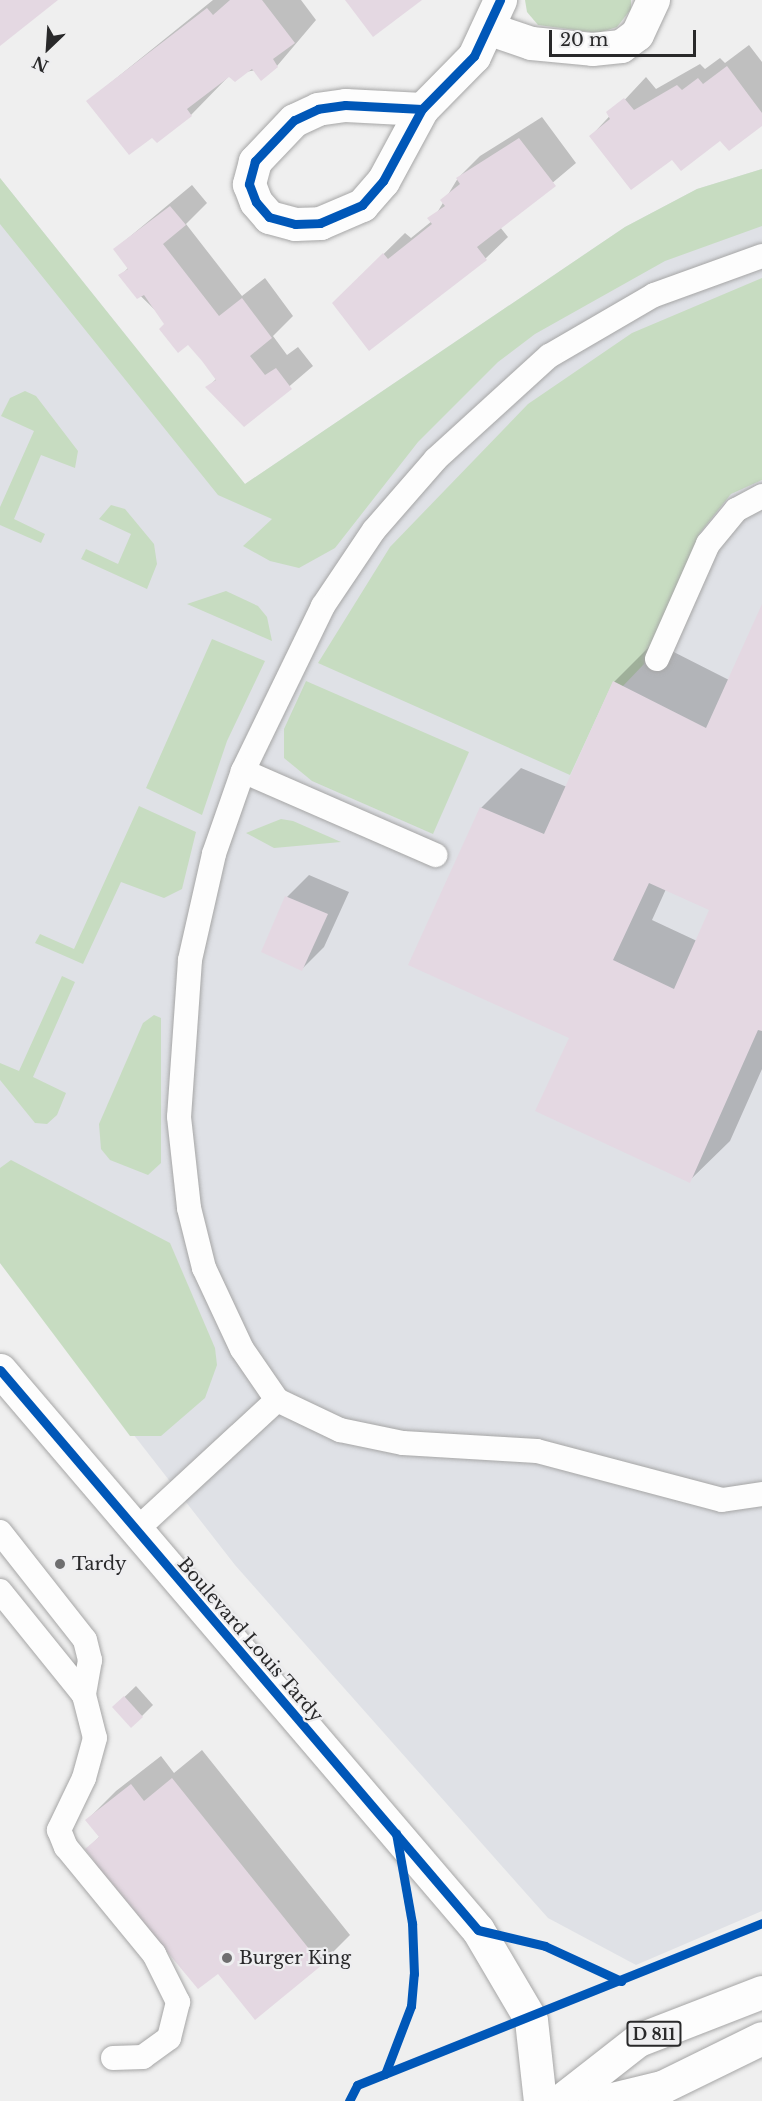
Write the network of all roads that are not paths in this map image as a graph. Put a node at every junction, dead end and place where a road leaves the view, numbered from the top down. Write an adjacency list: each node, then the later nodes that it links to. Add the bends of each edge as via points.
1 (653, 0): 2 (street, via 638,34 621,46 592,50 531,43)
2 (495, 14): 3 (street, via 474,56)
3 (422, 109): 3 (street, via 345,105 318,109 294,120 255,161 249,184 256,202 269,217 295,224 320,223 362,205 383,180)
4 (762, 256): 7 (lane, via 654,295 595,326 507,390 436,459 374,530 323,606)
5 (762, 496): 6 (lane, via 735,510 708,544)
6 (657, 659)
7 (243, 771): 8 (lane); 10 (lane, via 214,854 190,960 179,1117 189,1208 204,1268 242,1349)
8 (435, 855)
9 (0, 1370): 13 (street, Boulevard Louis Tardy)
10 (277, 1400): 11 (lane, via 340,1430 403,1443 537,1452 722,1500); 13 (lane)
11 (762, 1494)
12 (0, 1532): 15 (lane, via 85,1640 90,1660)
13 (134, 1532): 19 (street, Boulevard Louis Tardy, via 478,1929 531,2020)
14 (0, 1591): 15 (lane)
15 (84, 1695): 18 (lane, via 94,1738 84,1778 59,1830 66,1847 154,1954 178,2002 170,2038 143,2057)
16 (762, 1992): 20 (street, D 811, via 638,2040)
17 (762, 2038): 21 (street, D 811, via 662,2087)
18 (112, 2058)
19 (540, 2101)
20 (560, 2101)
21 (604, 2101)

